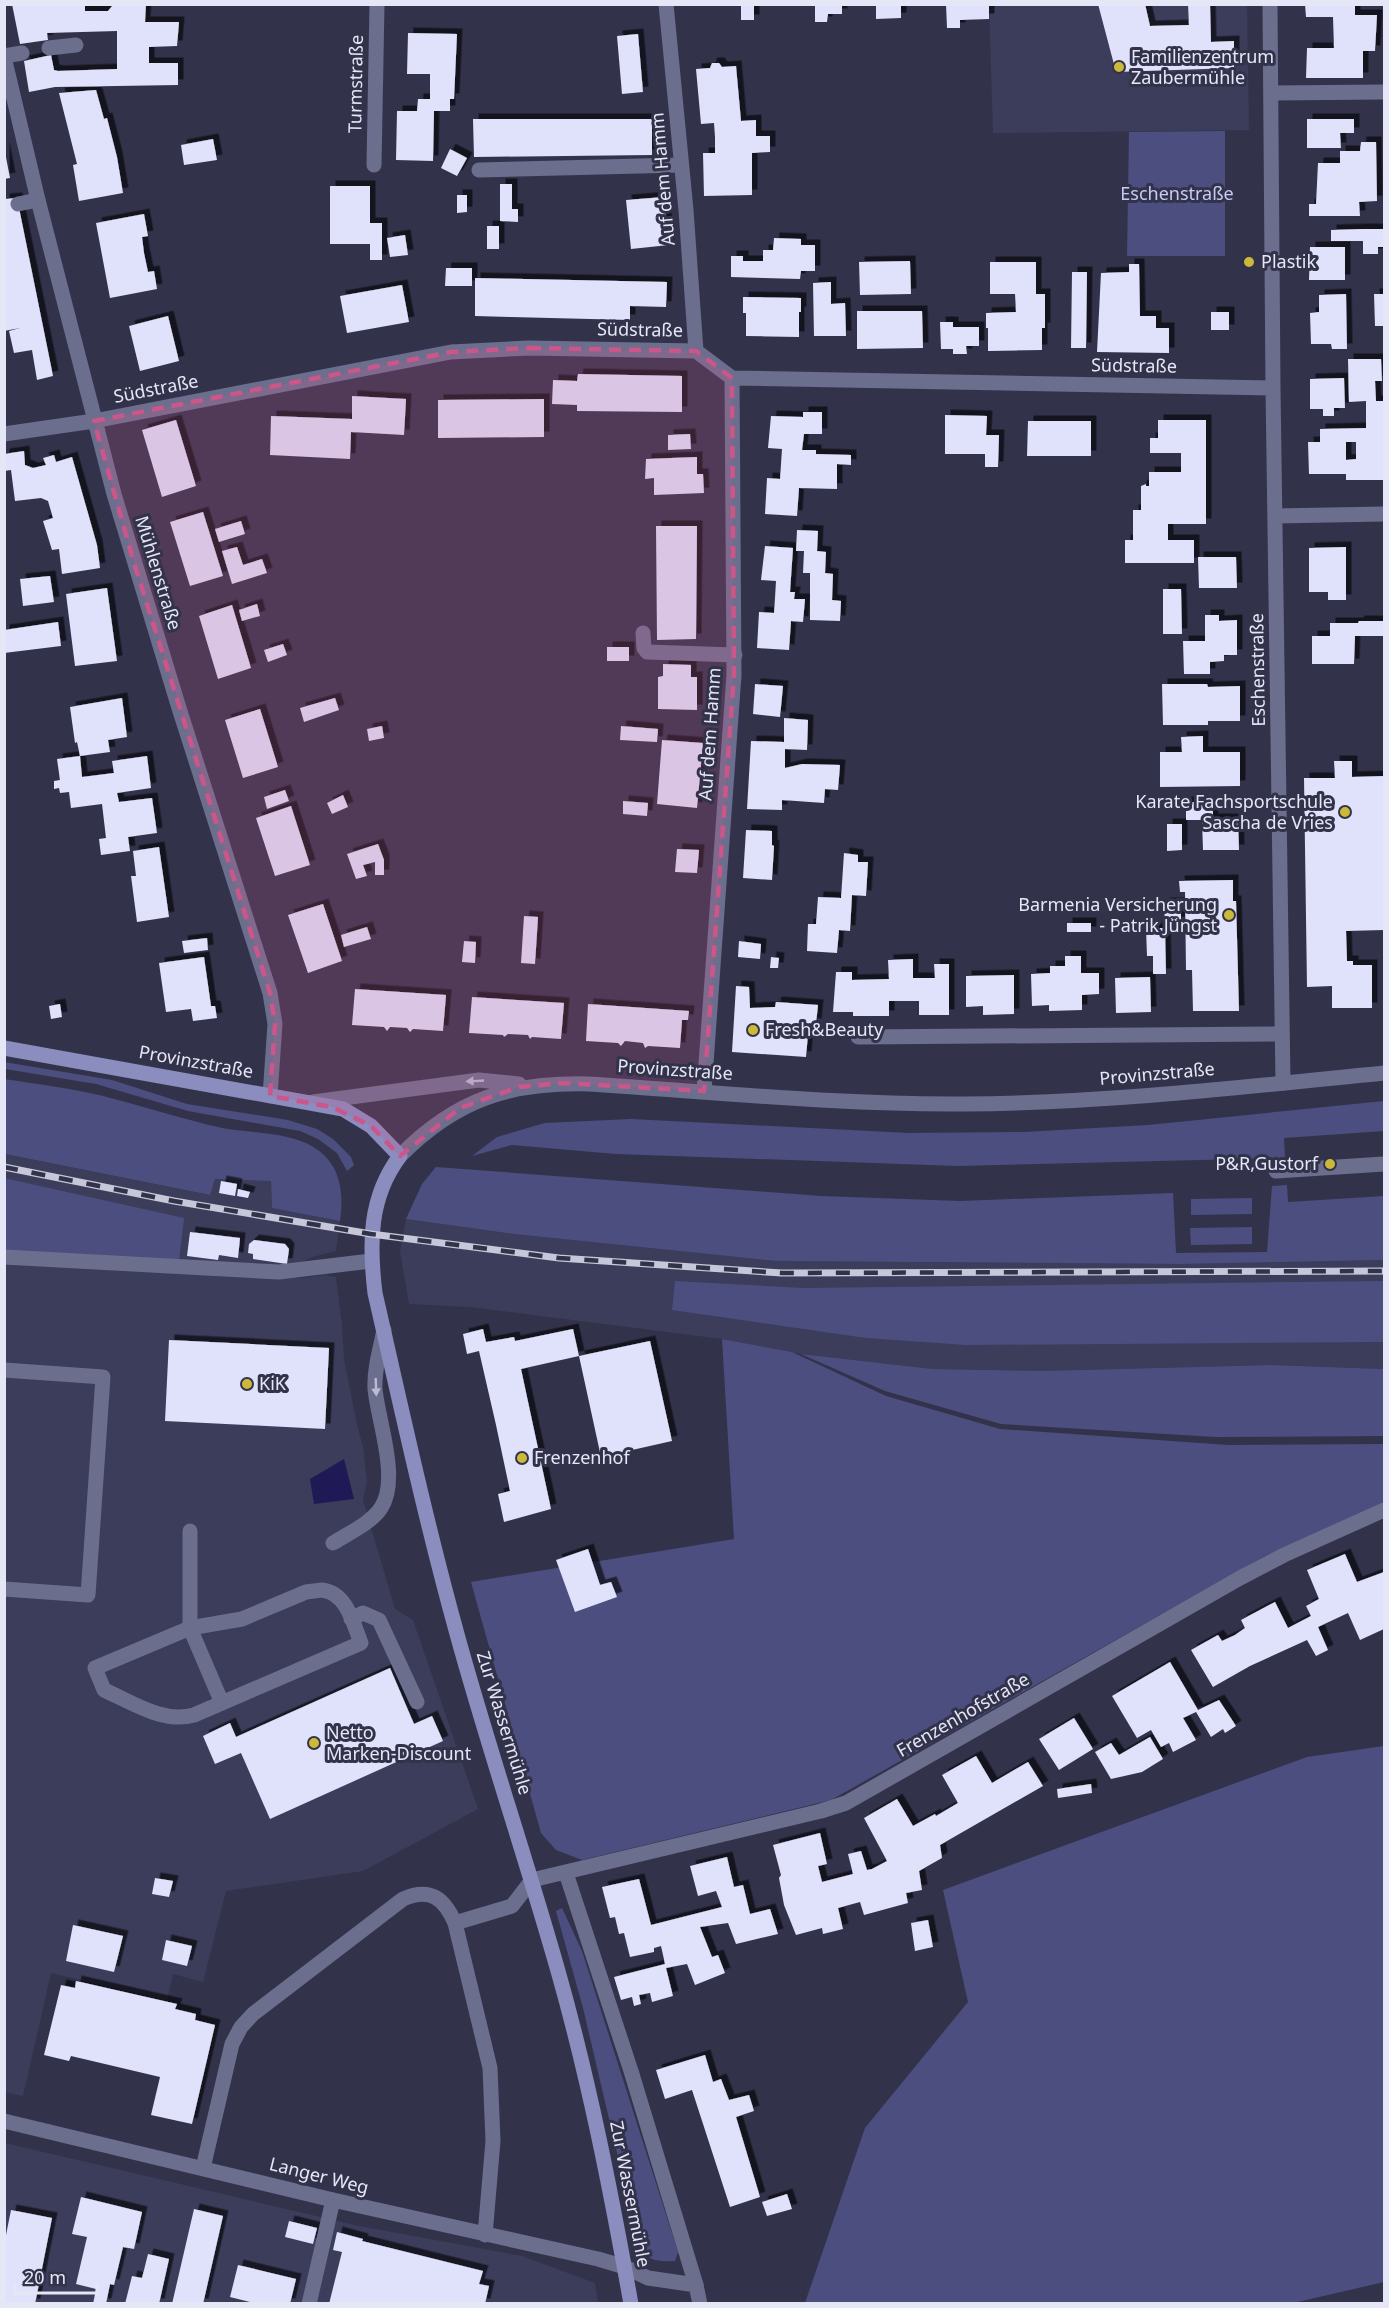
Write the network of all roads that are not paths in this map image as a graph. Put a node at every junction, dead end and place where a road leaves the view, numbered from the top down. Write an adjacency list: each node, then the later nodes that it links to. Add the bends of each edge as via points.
1 (377, 4): 10 (street, Turmstraße)
2 (666, 4): 11 (street, Auf dem Hamm)
3 (1270, 4): 9 (street, Eschenstraße)
4 (76, 45): 5 (street)
5 (49, 48)
6 (22, 53): 7 (street)
7 (4, 57): 13 (street, Mühlenstraße)
8 (1384, 92): 9 (street)
9 (1271, 93): 17 (street, Eschenstraße)
10 (374, 165)
11 (681, 165): 12 (street); 15 (street, Auf dem Hamm)
12 (479, 170)
13 (38, 200): 14 (street); 18 (street, Mühlenstraße)
14 (18, 204)
15 (696, 351): 16 (street, Südstraße); 18 (street, Südstraße, via 520,348 451,352)
16 (732, 378): 17 (street, Südstraße); 23 (street, Auf dem Hamm)
17 (1273, 388): 21 (street, Eschenstraße)
18 (94, 421): 19 (street, Südstraße); 31 (street, Mühlenstraße, via 137,575 270,993 275,1042)
19 (4, 434)
20 (1384, 514): 21 (street)
21 (1275, 516): 24 (street, Eschenstraße)
22 (643, 633): 23 (street, via 647,652)
23 (735, 655): 30 (street, Auf dem Hamm)
24 (1282, 1034): 25 (street, Provinzstraße); 28 (street, Eschenstraße)
25 (858, 1037)
26 (4, 1048): 31 (main road, Provinzstraße)
27 (1384, 1073): 28 (street, Provinzstraße)
28 (1283, 1083): 30 (street, Provinzstraße, via 998,1104 888,1103)
29 (534, 1085): 30 (street, Provinzstraße); 32 (street, one-way to 32, via 479,1080); 33 (street, Provinzstraße, via 474,1101 434,1125)
30 (704, 1091)
31 (270, 1096): 32 (main road, Provinzstraße)
32 (310, 1103): 33 (main road, Provinzstraße, via 352,1113)
33 (400, 1156): 37 (main road, Zur Wassermühle, via 383,1182 375,1207)
34 (1384, 1164): 35 (street)
35 (1276, 1171)
36 (4, 1257): 37 (street, via 279,1272)
37 (371, 1261): 38 (main road, Zur Wassermühle)
38 (384, 1330): 42 (street, one-way to 42, via 375,1388 388,1472 387,1497 380,1510); 49 (main road, Zur Wassermühle, via 457,1634)
39 (4, 1370): 43 (street, via 103,1377 87,1595)
40 (1384, 1510): 48 (street, Frenzenhofstraße, via 1255,1570 853,1800)
41 (190, 1531): 45 (street)
42 (333, 1543)
43 (4, 1589)
44 (351, 1619): 45 (street, via 337,1594 318,1590 242,1619); 46 (street, via 363,1613 379,1620); 47 (street, via 361,1643)
45 (190, 1628): 47 (street); 47 (street, via 94,1668 104,1690 165,1717 189,1717)
46 (417, 1702)
47 (222, 1703)
48 (566, 1873): 49 (street, Frenzenhofstraße); 56 (street, Zur Wassermühle, via 638,2091)
49 (532, 1880): 50 (street, via 512,1906); 55 (main road, Zur Wassermühle, via 586,2079)
50 (454, 1923): 52 (street, via 447,1907 435,1897 420,1894 403,1899 253,2014 232,2044); 54 (street, via 490,2068 493,2141)
51 (4, 2121): 52 (street, Langer Weg)
52 (203, 2168): 53 (street, Langer Weg)
53 (333, 2200): 54 (street, Langer Weg); 57 (street)
54 (485, 2235): 55 (street, Langer Weg)
55 (625, 2267): 56 (street, Langer Weg, via 648,2278); 58 (main road, Zur Wassermühle)
56 (696, 2285): 59 (street, Zur Wassermühle)
57 (309, 2304)
58 (631, 2304)
59 (700, 2304)

